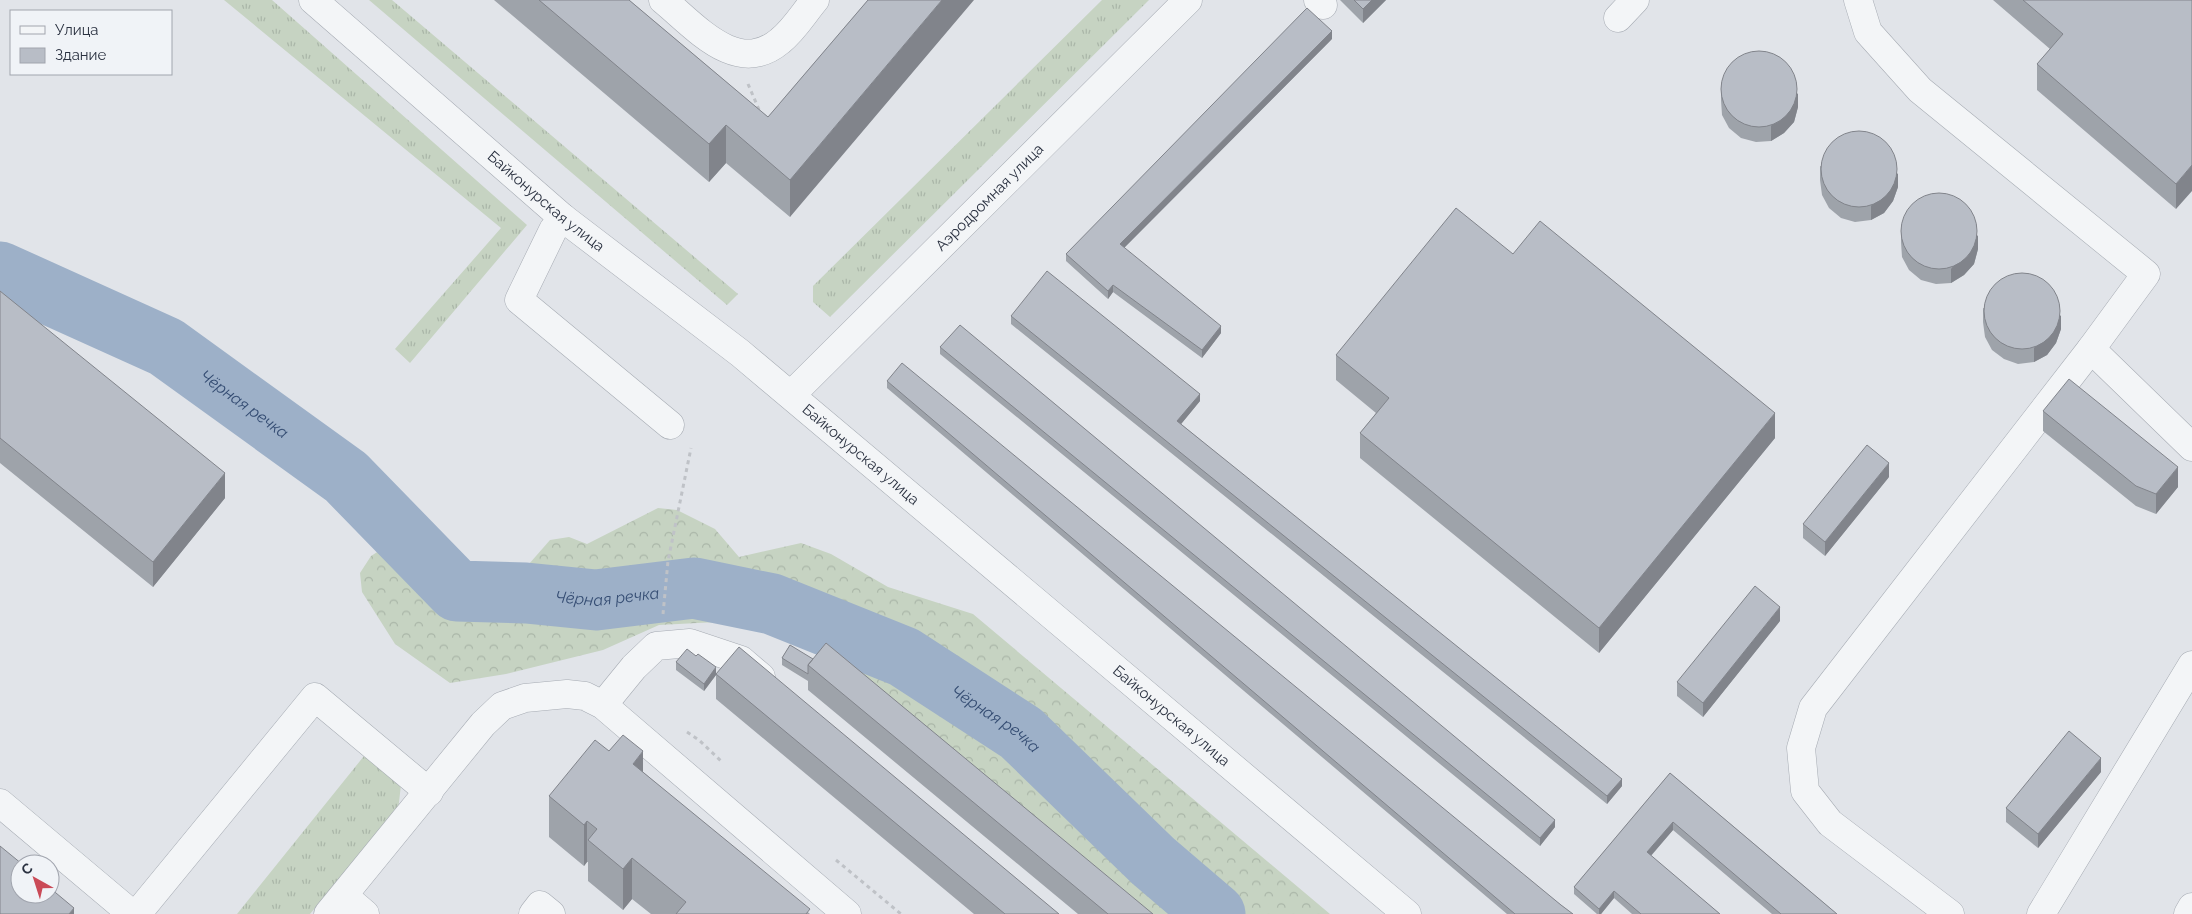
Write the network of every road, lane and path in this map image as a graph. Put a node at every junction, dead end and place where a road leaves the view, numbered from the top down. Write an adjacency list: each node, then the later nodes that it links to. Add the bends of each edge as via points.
1 (313, 0): 8 (street, Байконурская улица)
2 (663, 0): 3 (street, via 728,51 744,54 763,51 781,41)
3 (815, 0)
4 (1188, 0): 10 (street, Аэродромная улица)
5 (1858, 0): 9 (street, via 1868,32 1920,90 2146,274)
6 (746, 79): 7 (path)
7 (762, 116)
8 (563, 218): 10 (street, Байконурская улица); 11 (street, via 553,230 519,300)
9 (2091, 350): 13 (street); 29 (street, via 1813,708 1801,748 1805,791 1830,823)
10 (791, 395): 28 (street, Байконурская улица)
11 (670, 426)
12 (691, 447): 14 (path, via 668,561)
13 (2192, 447)
14 (662, 622)
15 (2192, 665): 30 (street)
16 (779, 692): 17 (street, via 741,660 690,643 656,646)
17 (603, 705): 18 (street, via 585,696 567,694 525,698 502,706 483,724); 27 (street)
18 (429, 792): 20 (street); 23 (street, via 315,697)
19 (0, 804): 22 (street)
20 (336, 905): 24 (street)
21 (2192, 907): 31 (street)
22 (132, 914)
23 (138, 914)
24 (365, 914)
25 (533, 914): 26 (street, via 540,905)
26 (551, 914)
27 (847, 914)
28 (1407, 914)
29 (1950, 914)
30 (2041, 914)
31 (2188, 914)

